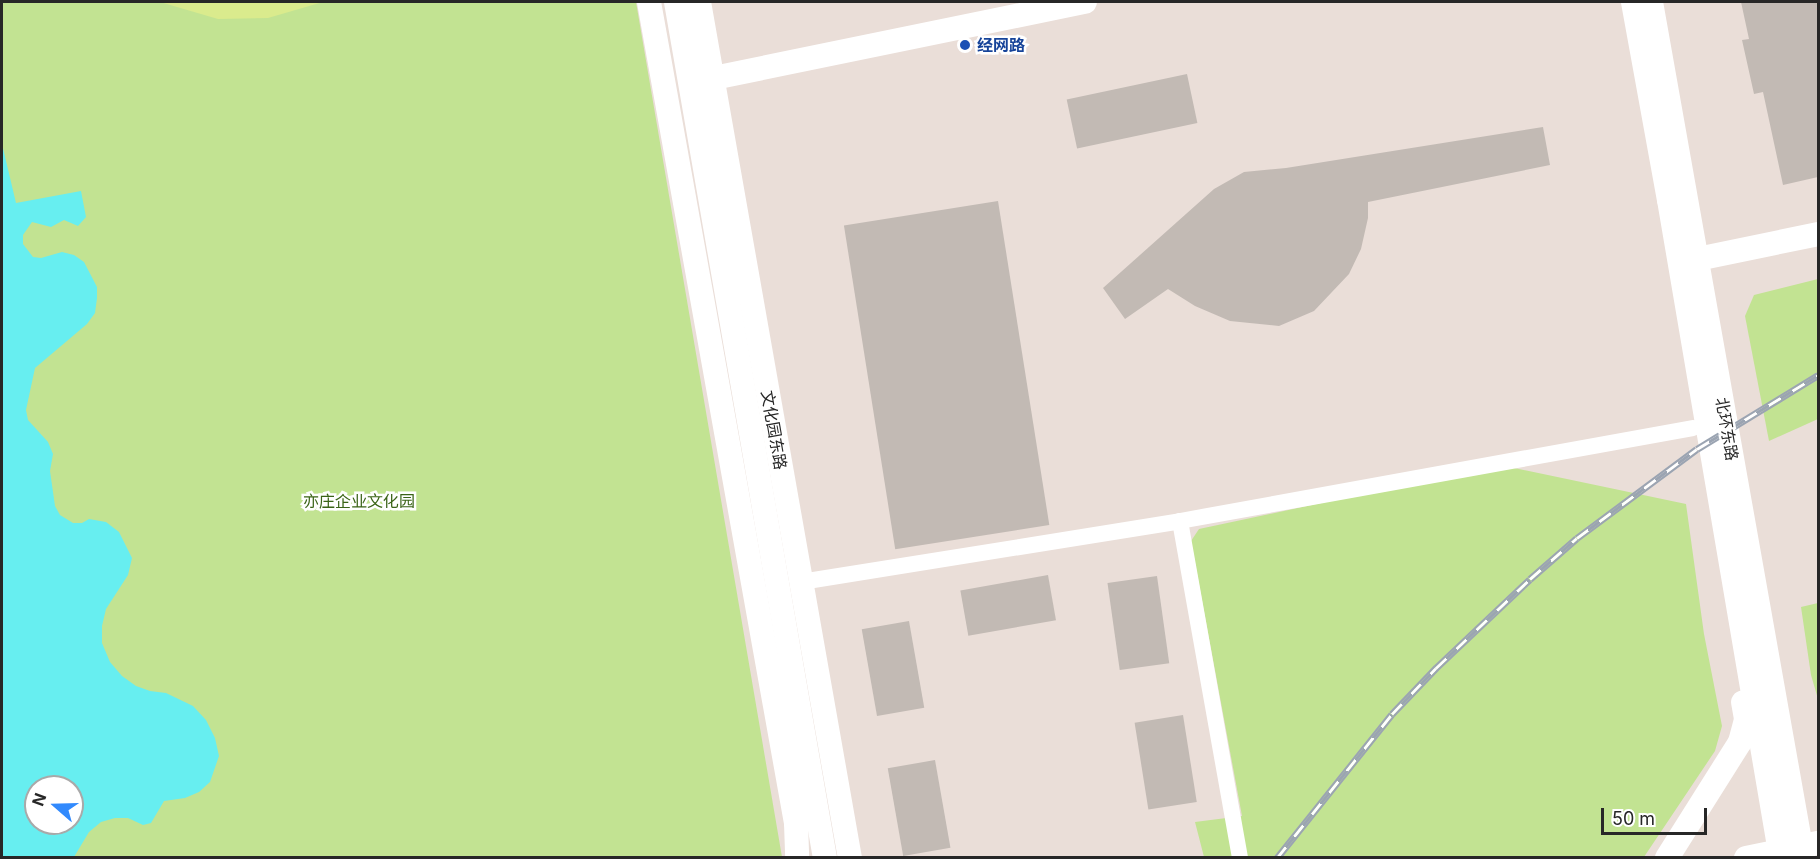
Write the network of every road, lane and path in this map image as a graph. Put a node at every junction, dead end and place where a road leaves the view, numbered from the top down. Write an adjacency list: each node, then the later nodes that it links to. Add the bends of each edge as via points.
1 (649, 2): 15 (street)
2 (676, 2): 7 (street, 文化园东路)
3 (699, 2): 7 (street, 文化园东路)
4 (1085, 2): 7 (street)
5 (1632, 2): 9 (street, 北环东路)
6 (1651, 2): 9 (street, 北环东路)
7 (701, 81): 13 (street, 文化园东路); 14 (street, 文化园东路)
8 (1818, 234): 9 (street)
9 (1688, 261): 10 (street, 北环东路); 16 (street, 北环东路)
10 (1703, 399): 11 (street); 16 (street, 北环东路)
11 (1693, 428): 12 (street); 21 (street, via 1746,719 1740,742)
12 (1180, 521): 13 (street); 20 (street)
13 (801, 582): 19 (street, 文化园东路)
14 (804, 736): 15 (street); 18 (street, 文化园东路)
15 (796, 822): 17 (street)
16 (1796, 851): 22 (street)
17 (797, 858)
18 (825, 858)
19 (850, 858)
20 (1240, 858)
21 (1667, 858)
22 (1746, 858)

